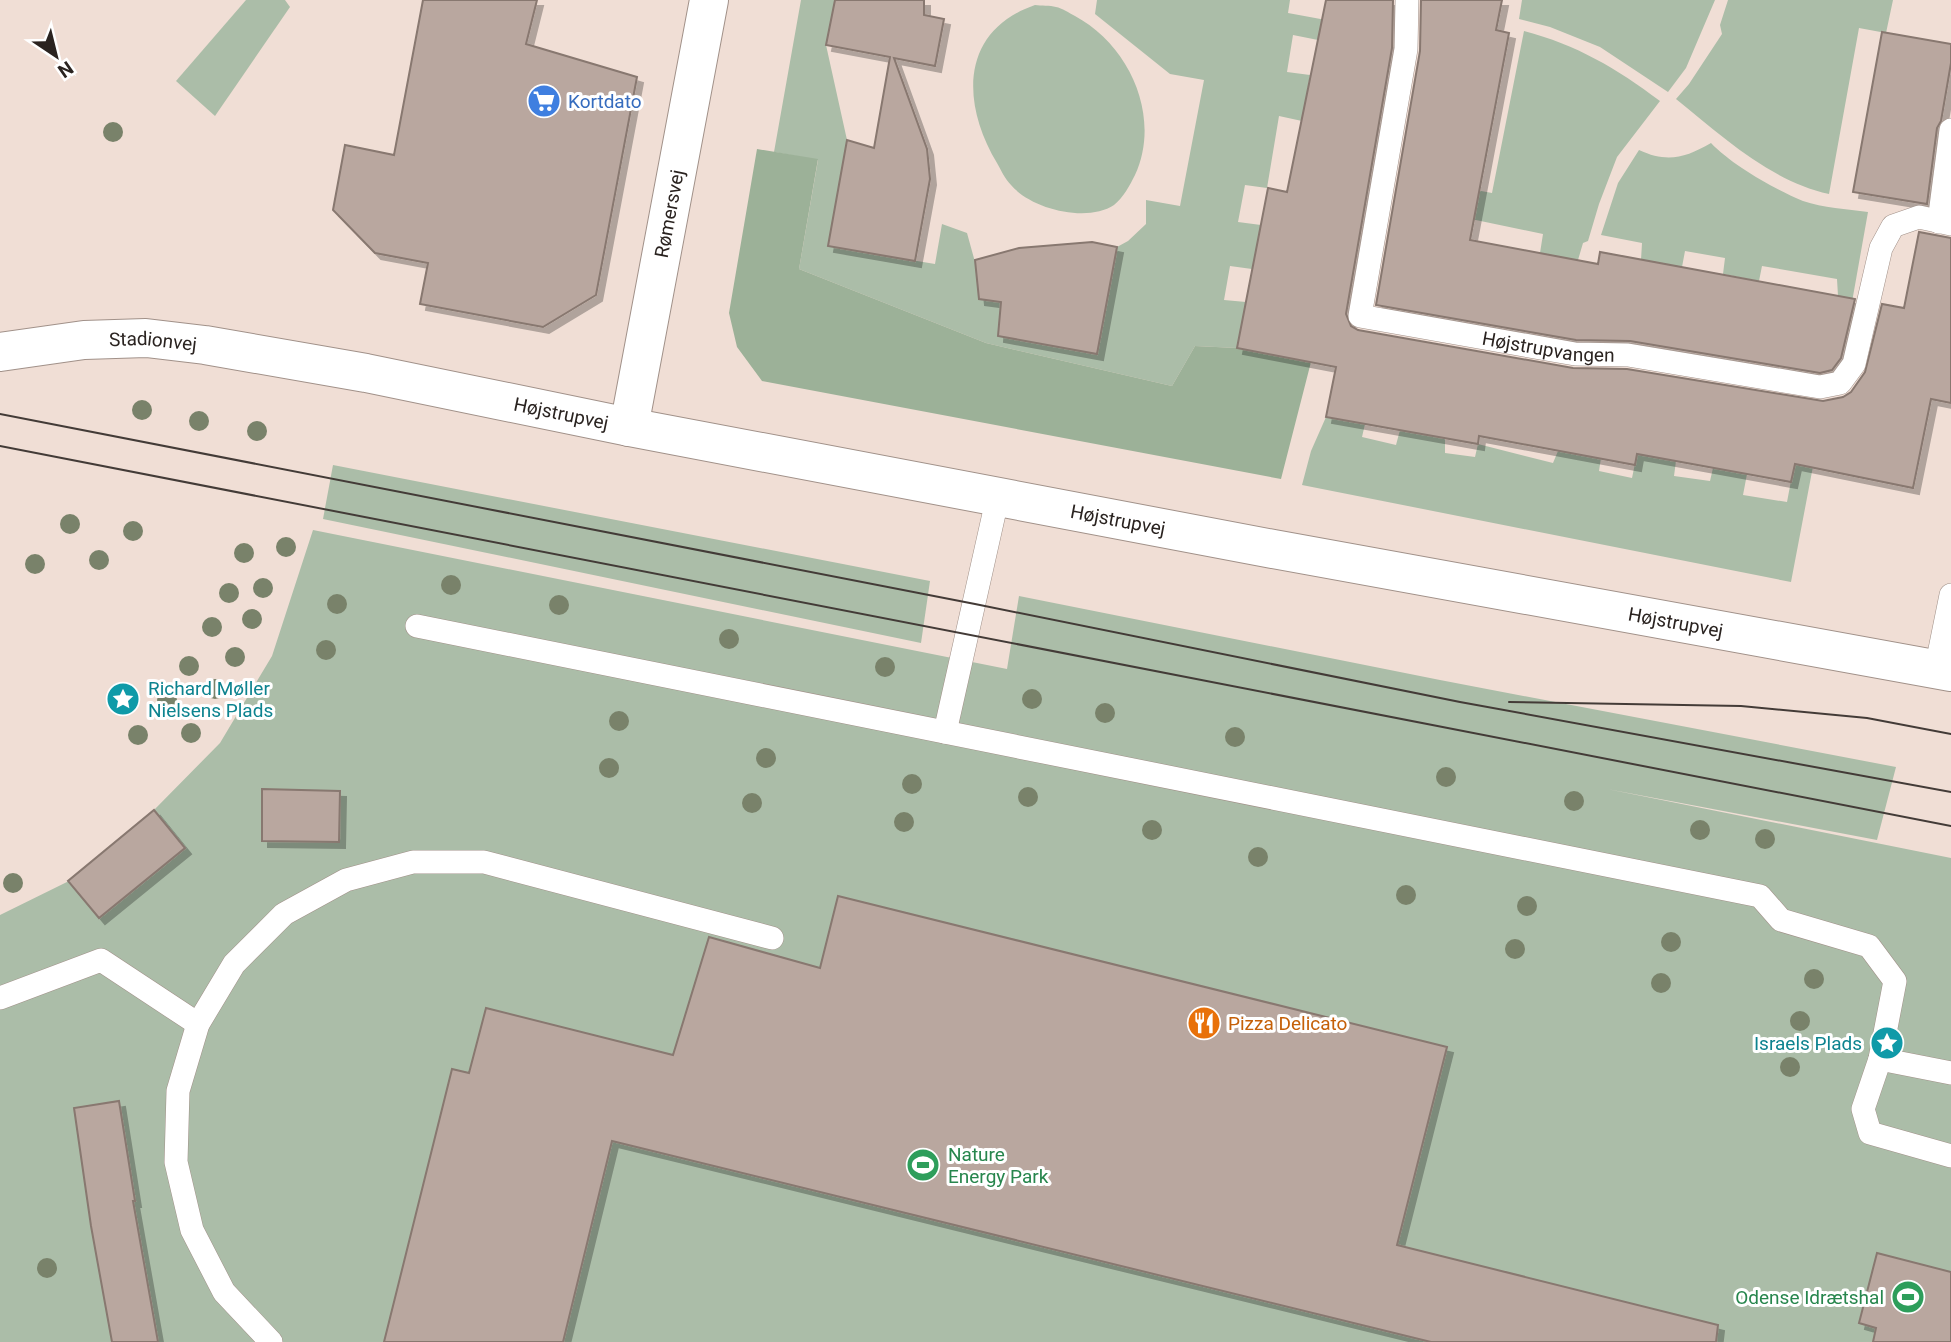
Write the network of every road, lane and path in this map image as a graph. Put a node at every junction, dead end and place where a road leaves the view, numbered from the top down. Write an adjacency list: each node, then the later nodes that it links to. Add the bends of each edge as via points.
1 (709, 0): 7 (street, Rømersvej)
2 (1407, 0): 4 (lane, Højstrupvangen, via 1406,49 1360,316 1575,354 1628,355 1820,387 1840,383 1854,364 1881,248 1893,226 1919,217)
3 (1951, 130): 4 (lane, Højstrupvangen)
4 (1945, 223)
5 (6, 352): 6 (street, Stadionvej, via 84,340 146,338)
6 (287, 360): 7 (street, Højstrupvej)
7 (629, 427): 8 (street, Højstrupvej)
8 (998, 496): 11 (street, Højstrupvej); 12 (lane)
9 (1951, 595): 11 (lane)
10 (417, 626): 12 (lane)
11 (1944, 671)
12 (946, 733): 16 (lane, via 1760,896 1781,920 1869,946 1895,981)
13 (772, 938): 15 (lane, via 484,862 413,862 346,880 284,914 234,964)
14 (0, 998): 15 (lane, via 101,960)
15 (198, 1024): 19 (lane, via 178,1091 176,1162 192,1230 224,1292)
16 (1880, 1059): 17 (lane); 18 (lane, via 1863,1109 1870,1133)
17 (1951, 1073)
18 (1951, 1156)
19 (271, 1342)

